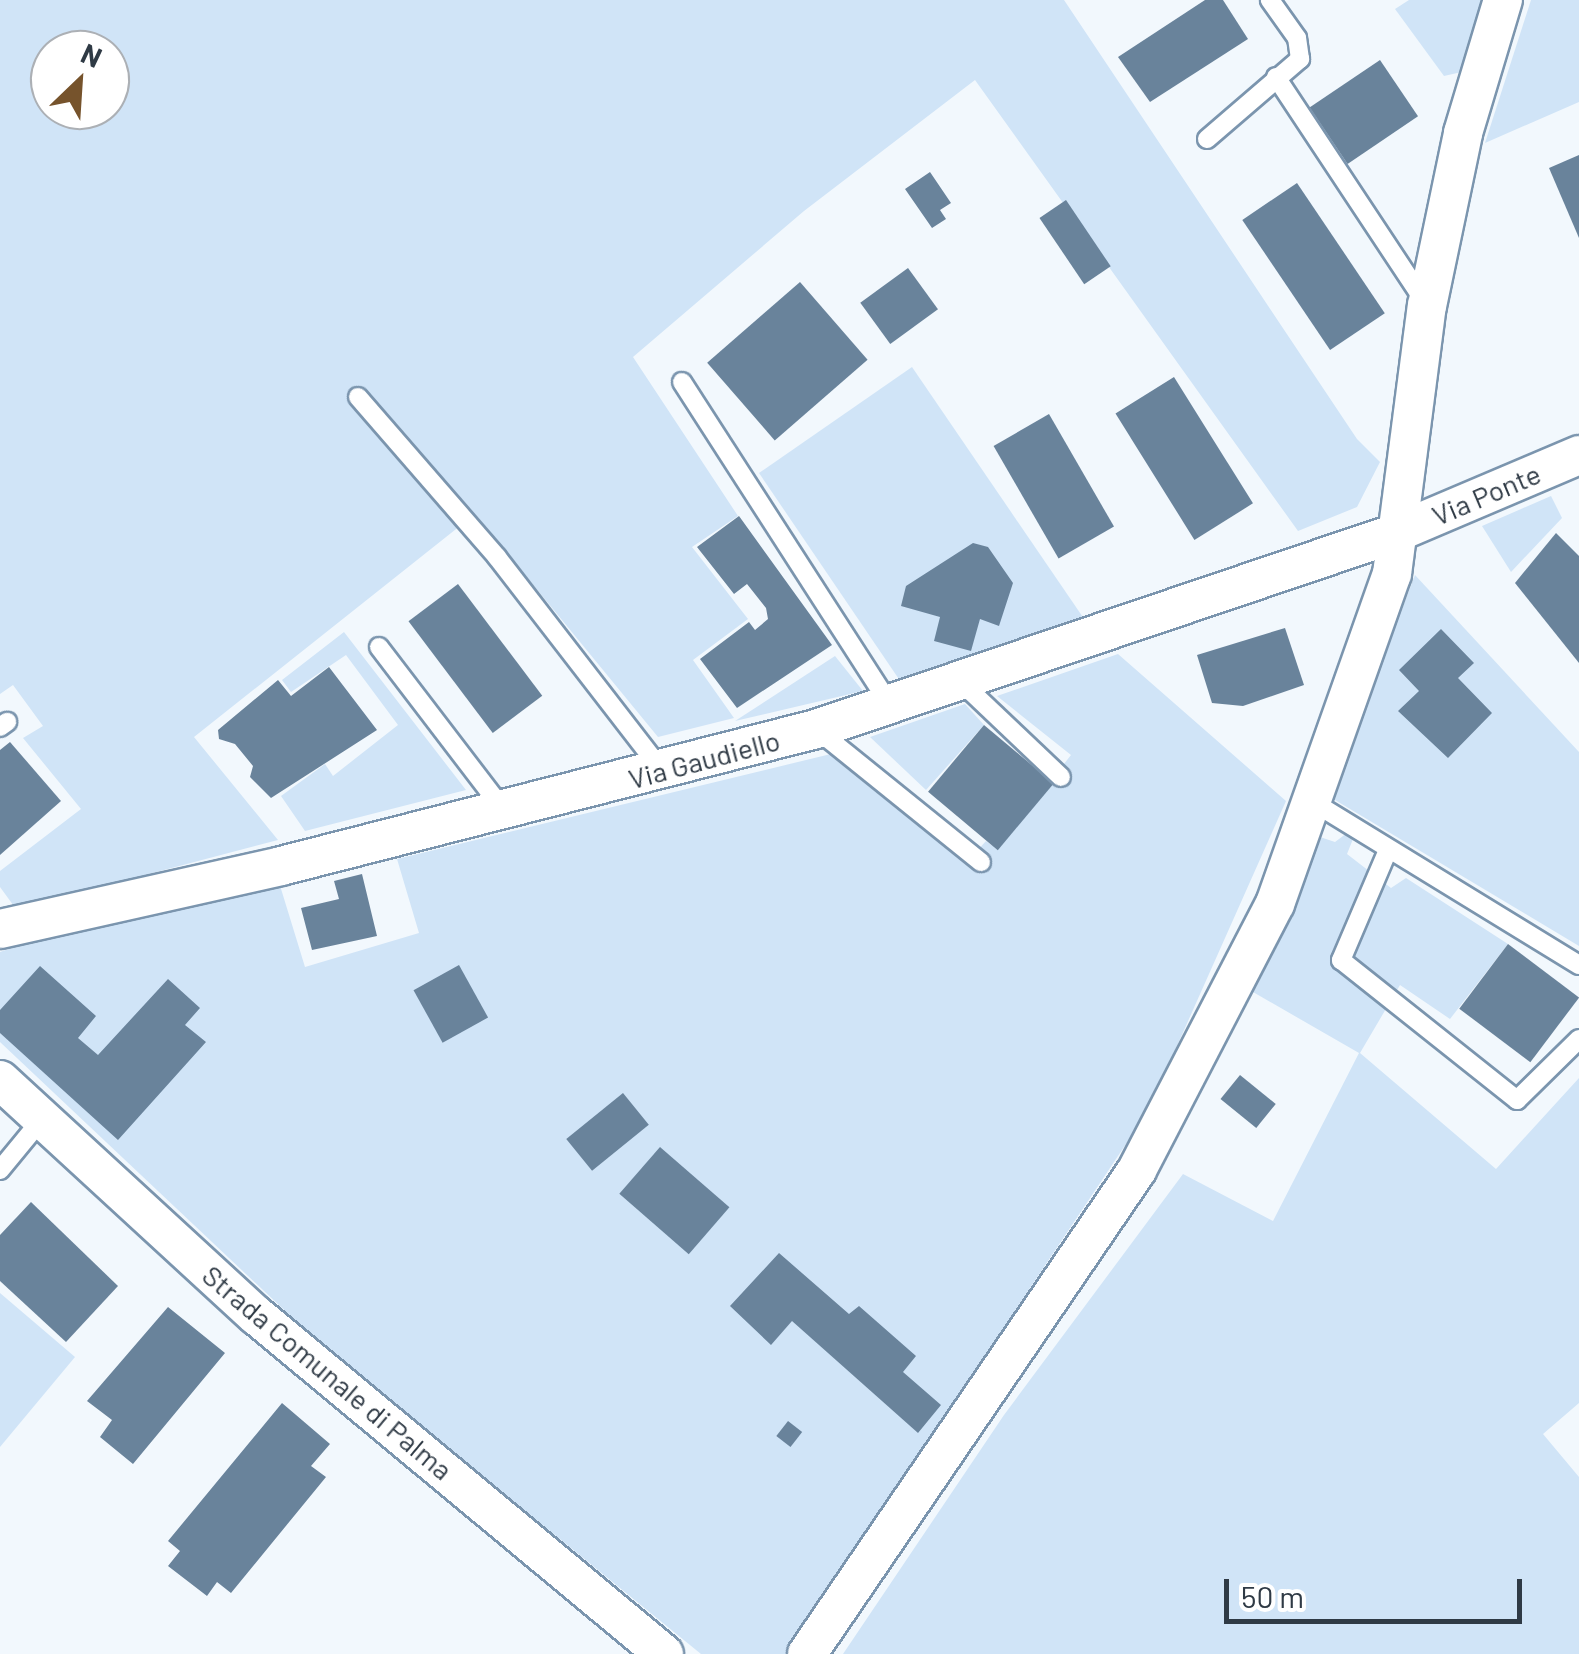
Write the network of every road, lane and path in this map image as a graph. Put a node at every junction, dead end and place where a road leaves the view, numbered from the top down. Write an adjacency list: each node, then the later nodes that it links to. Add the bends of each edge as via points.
1 (1270, 0): 3 (lane, via 1297,38 1300,60)
2 (1504, 0): 5 (street, via 1463,133)
3 (1276, 77): 4 (lane); 5 (lane)
4 (1207, 140)
5 (1427, 306): 9 (street)
6 (682, 382): 12 (lane)
7 (358, 397): 14 (lane, via 496,557)
8 (1575, 462): 9 (street, Via Ponte)
9 (1392, 534): 11 (street, Via Gaudiello); 16 (street, via 1392,574)
10 (379, 647): 17 (lane)
11 (964, 684): 12 (street, Via Gaudiello); 15 (lane)
12 (891, 706): 13 (street, Via Gaudiello)
13 (816, 729): 14 (street, Via Gaudiello); 19 (lane)
14 (662, 770): 17 (street, Via Gaudiello)
15 (1061, 778)
16 (1313, 802): 18 (lane); 27 (street, via 1275,904 1138,1170)
17 (503, 808): 20 (street, Via Gaudiello)
18 (1388, 850): 21 (lane); 22 (lane, via 1341,960 1517,1100)
19 (982, 862)
20 (0, 929)
21 (1579, 965)
22 (1579, 1039)
23 (0, 1080): 24 (street, Strada Comunale di Palma)
24 (42, 1118): 25 (lane); 26 (street, Strada Comunale di Palma, via 257,1316)
25 (0, 1170)
26 (664, 1654)
27 (807, 1654)

